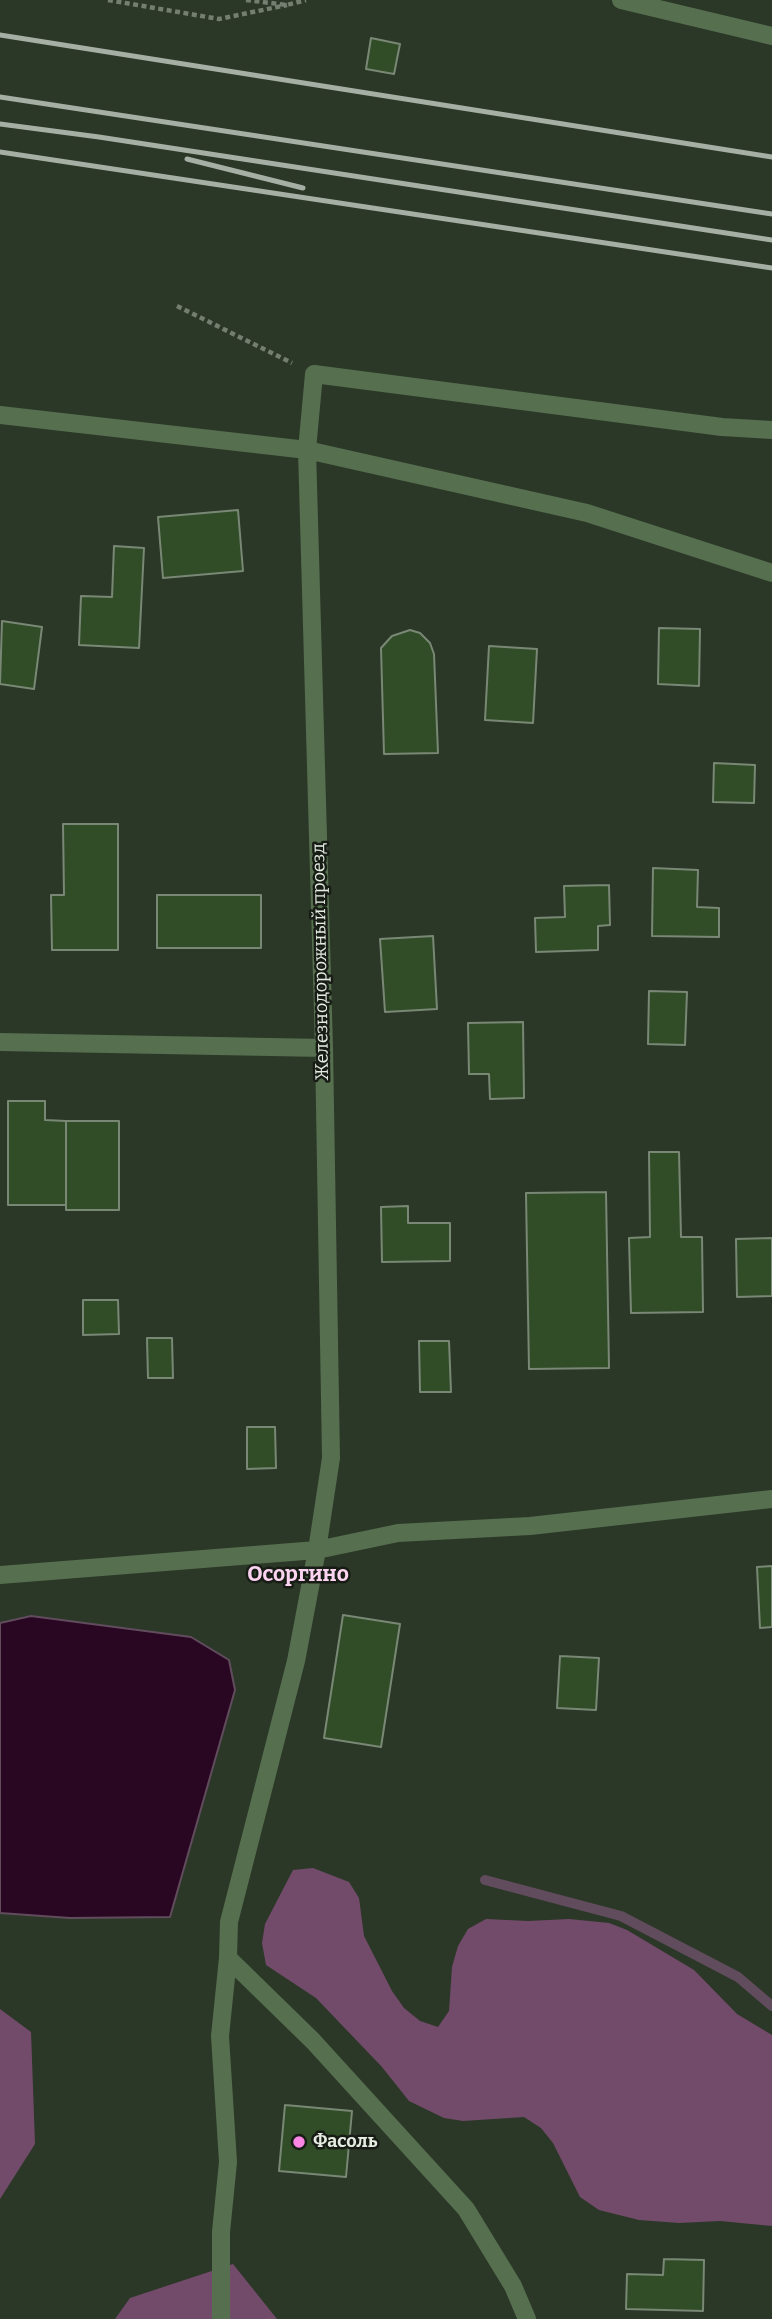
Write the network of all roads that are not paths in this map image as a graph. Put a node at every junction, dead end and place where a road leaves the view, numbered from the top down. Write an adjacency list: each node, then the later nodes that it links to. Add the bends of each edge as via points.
1 (621, 0): 2 (street)
2 (772, 36)
3 (0, 415): 5 (street)
4 (772, 430): 5 (street, Железнодорожный проезд, via 314,374)
5 (307, 450): 6 (street, via 587,513); 8 (street, Железнодорожный проезд)
6 (772, 573)
7 (0, 1042): 8 (street)
8 (324, 1048): 10 (street, Железнодорожный проезд, via 331,1458)
9 (772, 1499): 10 (street, via 530,1525 398,1533)
10 (317, 1550): 11 (street); 12 (street, Железнодорожный проезд, via 296,1661 229,1922)
11 (0, 1575)
12 (228, 1958): 13 (street, Железнодорожный проезд, via 220,2036 228,2162 221,2232); 14 (street, via 313,2040 466,2209 513,2286)
13 (221, 2319)
14 (527, 2319)

